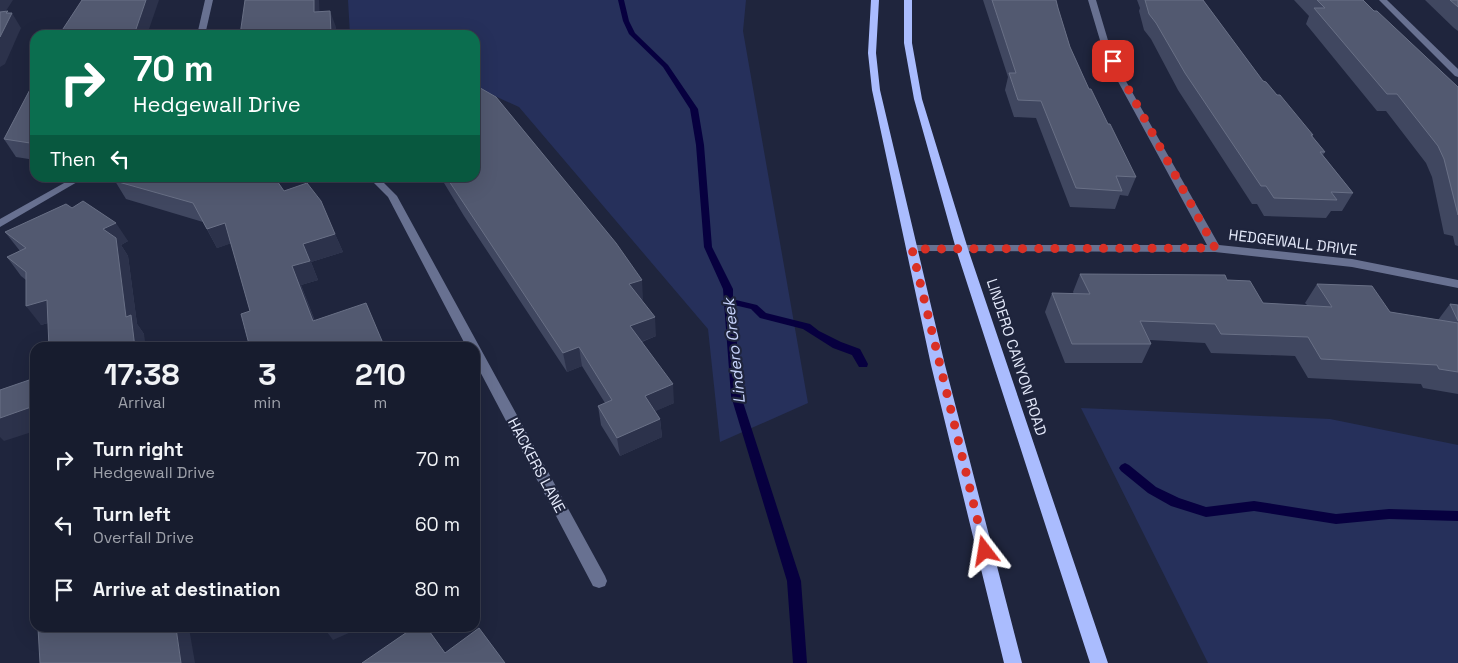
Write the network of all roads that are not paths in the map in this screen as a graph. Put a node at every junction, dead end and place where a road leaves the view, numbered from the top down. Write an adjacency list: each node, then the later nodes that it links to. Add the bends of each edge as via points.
1 (209, 0): 6 (street)
2 (875, 0): 12 (main road, via 872,53 876,90)
3 (908, 0): 13 (main road, LINDERO CANYON ROAD, via 908,44 918,99)
4 (1092, 0): 11 (street, via 1106,47 1119,76)
5 (1383, 0): 7 (street)
6 (202, 30)
7 (1458, 74)
8 (71, 182): 10 (street)
9 (378, 182): 15 (street, HACKERS LANE, via 392,196)
10 (0, 224)
11 (1215, 248): 13 (street, HEDGEWALL DRIVE); 14 (street, HEDGEWALL DRIVE, via 1352,263)
12 (912, 249): 13 (street, HEDGEWALL DRIVE); 18 (main road)
13 (962, 249): 19 (main road, LINDERO CANYON ROAD)
14 (1458, 284)
15 (470, 342)
16 (480, 360): 17 (street, HACKERS LANE)
17 (600, 581)
18 (1013, 663)
19 (1099, 663)

